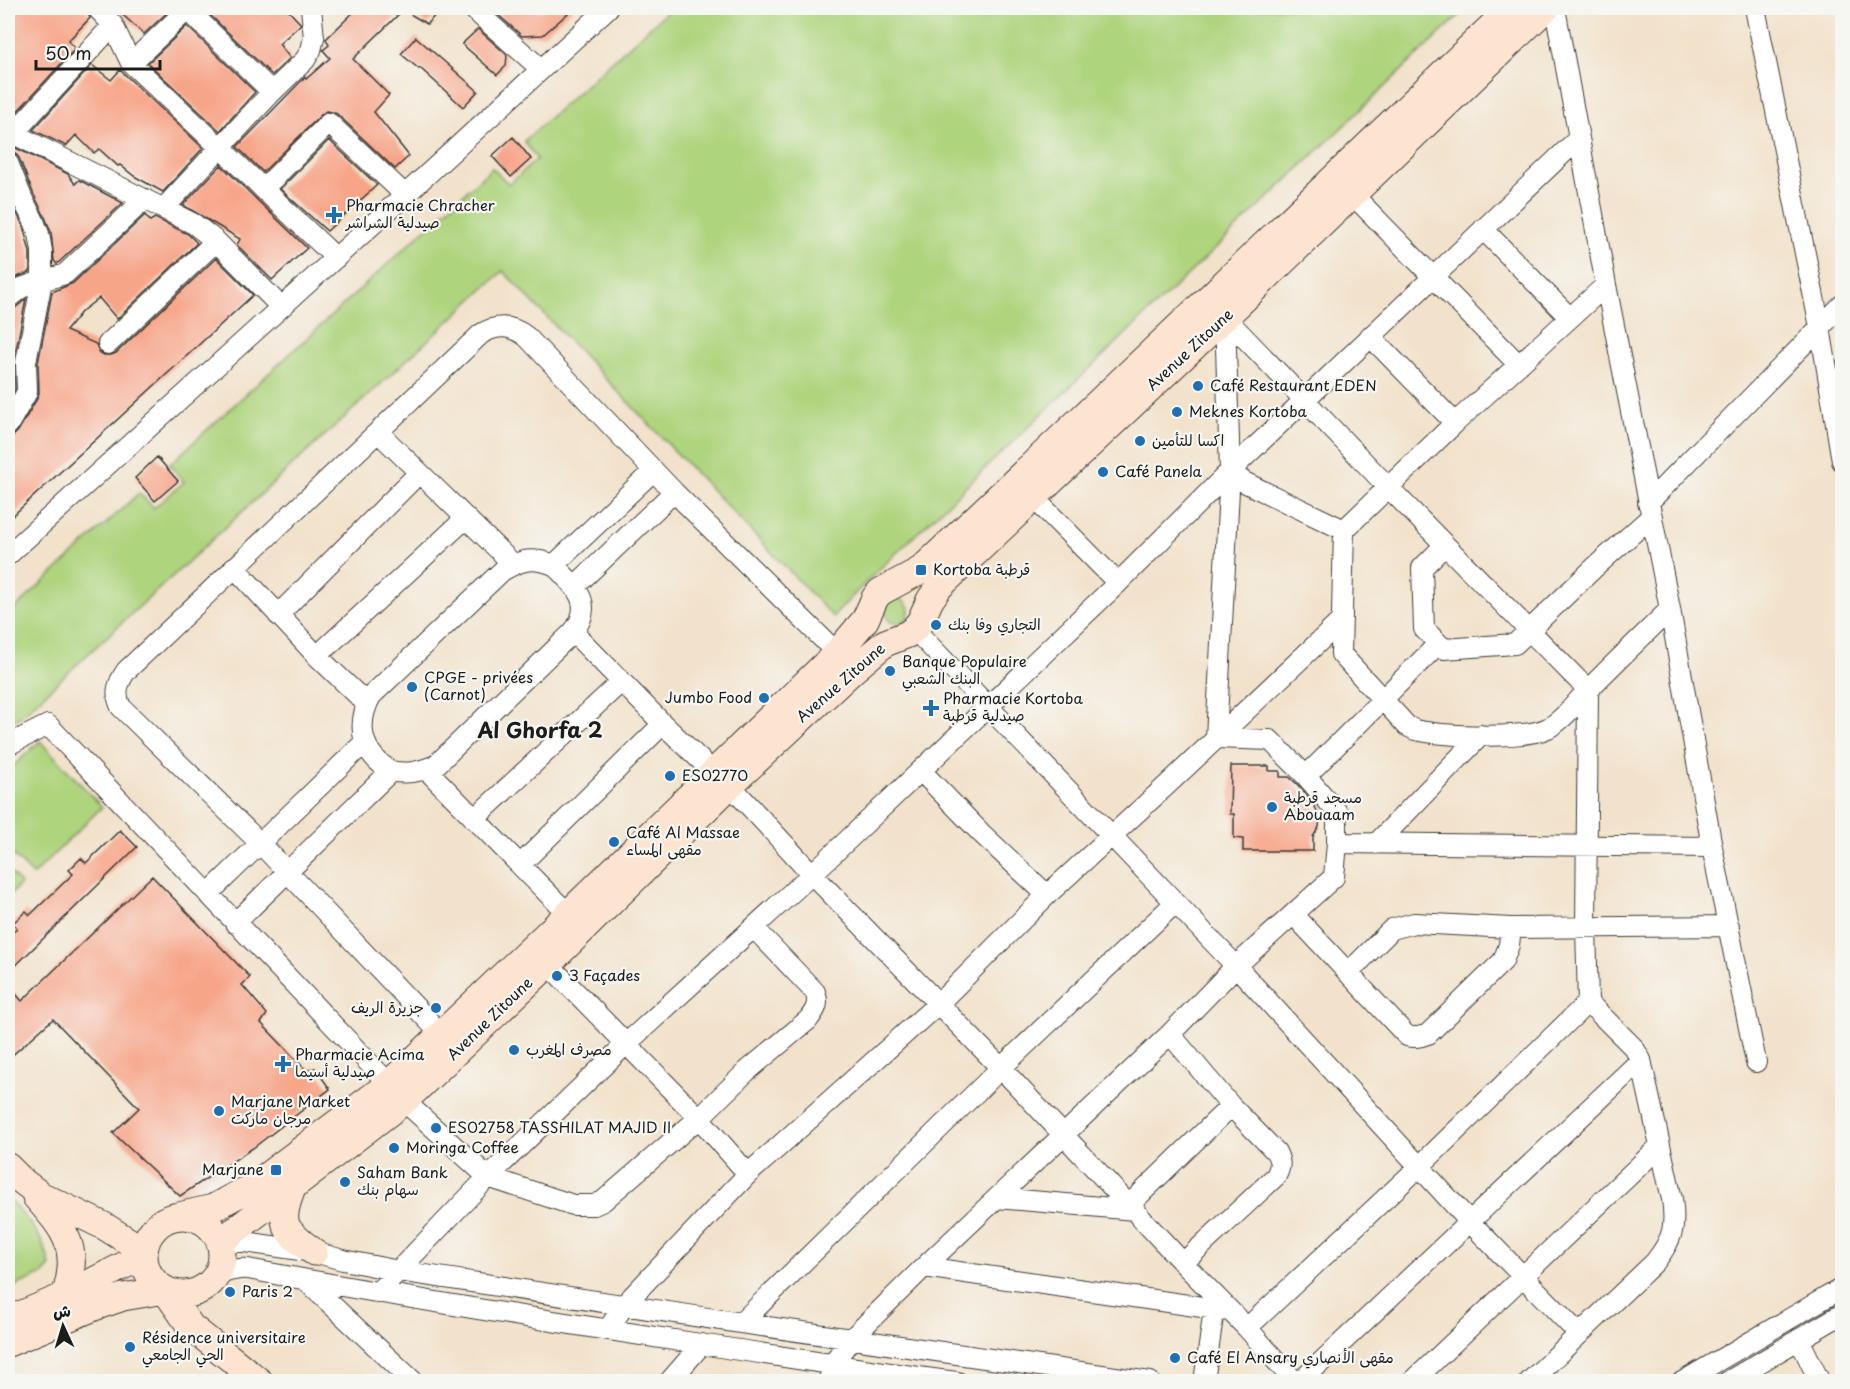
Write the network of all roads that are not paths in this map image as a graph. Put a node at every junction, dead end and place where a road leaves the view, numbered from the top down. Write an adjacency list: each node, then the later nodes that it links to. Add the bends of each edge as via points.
1 (98, 8): 10 (street)
2 (188, 8): 11 (street); 13 (street)
3 (311, 8): 13 (street, via 311,50)
4 (472, 8): 12 (street)
5 (608, 8): 12 (street)
6 (1511, 8): 32 (main road, Avenue Zitoune)
7 (1546, 8): 20 (main road, Avenue Zitoune)
8 (1554, 8): 15 (street)
9 (1755, 8): 34 (street)
10 (113, 25): 11 (street); 14 (street)
11 (131, 63): 16 (street)
12 (541, 69): 19 (street)
13 (273, 92): 16 (street)
14 (10, 133): 21 (street)
15 (1578, 139): 23 (street); 28 (street)
16 (221, 148): 18 (street); 22 (street)
17 (8, 163): 27 (street, via 39,234)
18 (264, 188): 19 (street, via 328,123); 25 (street)
19 (405, 195): 25 (street)
20 (1353, 195): 26 (street); 32 (main road, Avenue Zitoune)
21 (145, 199): 22 (street); 27 (street, via 65,274)
22 (164, 208): 24 (street)
23 (1483, 230): 26 (street); 33 (street)
24 (216, 241): 31 (street); 36 (street)
25 (336, 258): 31 (street)
26 (1434, 277): 35 (street); 37 (street)
27 (42, 281): 29 (street, via 21,288); 40 (street, via 26,362 27,392)
28 (1606, 285): 33 (street); 49 (street)
29 (8, 298)
30 (1842, 305): 34 (street)
31 (280, 306): 53 (street)
32 (1217, 308): 38 (street); 44 (street); 48 (main road, Avenue Zitoune); 59 (main road, Avenue Zitoune, via 921,570)
33 (1569, 317): 37 (street)
34 (1820, 327): 42 (street); 49 (street)
35 (1370, 336): 38 (street); 39 (street)
36 (108, 344)
37 (1519, 365): 39 (street)
38 (1305, 400): 44 (street); 46 (street)
39 (1455, 423): 46 (street)
40 (8, 425)
41 (379, 433): 43 (street, via 481,334 509,327 527,337); 45 (street); 56 (street)
42 (1842, 461)
43 (653, 471): 47 (street); 55 (street)
44 (1230, 471): 51 (street, via 1244,482); 57 (street); 76 (street)
45 (419, 473): 50 (street); 61 (street)
46 (1389, 488): 51 (street); 52 (street)
47 (674, 492): 58 (street); 67 (street)
48 (1032, 497): 57 (street); 63 (main road, Avenue Zitoune, via 939,587)
49 (1650, 510): 60 (street); 64 (street)
50 (466, 519): 54 (street); 68 (street)
51 (1344, 530): 62 (street)
52 (1445, 545): 64 (street); 66 (street, via 1422,568 1424,629)
53 (8, 555)
54 (513, 564): 55 (street, via 534,559); 72 (street, via 371,696)
55 (554, 565): 58 (street)
56 (234, 567): 61 (street); 86 (street, via 126,671 117,688 117,699)
57 (1118, 583): 73 (street)
58 (574, 587): 65 (street, via 582,599 583,614)
59 (880, 597): 63 (main road, via 874,621 878,628 892,636); 63 (main road, via 896,586 912,591 922,605); 67 (main road, Avenue Zitoune)
60 (1670, 609): 70 (street); 90 (street)
61 (279, 615): 68 (street)
62 (1342, 620): 71 (street, via 1341,654); 76 (street)
63 (912, 626): 73 (street); 83 (main road, Avenue Zitoune, via 870,655)
64 (1528, 630): 66 (street, via 1515,644 1444,650); 70 (street)
65 (573, 632): 69 (street); 79 (street, via 436,765)
66 (1438, 644): 71 (street)
67 (837, 652): 83 (main road, Avenue Zitoune)
68 (317, 656): 72 (street)
69 (621, 681): 74 (street); 84 (street)
70 (1588, 690): 75 (street, via 1549,728 1532,734); 89 (street)
71 (1384, 700): 75 (street, via 1415,730); 82 (street)
72 (367, 704): 77 (street, via 363,716)
73 (988, 706): 81 (street); 85 (street)
74 (663, 724): 83 (street); 91 (street)
75 (1481, 735): 88 (street)
76 (1216, 738): 82 (street, via 1270,740); 85 (street)
77 (365, 742): 80 (street, via 370,754); 86 (street)
78 (8, 745): 94 (street, via 48,725)
79 (426, 769): 80 (street, via 401,774); 84 (street)
80 (391, 771): 92 (street)
81 (921, 771): 93 (street); 95 (street)
82 (1306, 776): 87 (street, via 1337,812)
83 (722, 779): 93 (street); 97 (main road, Avenue Zitoune); 104 (main road, Avenue Zitoune)
84 (474, 819): 91 (street)
85 (1111, 836): 95 (street); 96 (street)
86 (260, 843): 92 (street); 94 (street)
87 (1337, 843): 88 (street); 98 (street, via 1335,877)
88 (1376, 844): 89 (street)
89 (1588, 846): 90 (street); 103 (street)
90 (1712, 847): 100 (street)
91 (520, 865): 97 (street)
92 (287, 871): 99 (street); 110 (street)
93 (812, 874): 102 (street); 108 (street)
94 (208, 894): 99 (street)
95 (1047, 895): 108 (street)
96 (1175, 903): 105 (street); 114 (street)
97 (568, 914): 110 (main road, Avenue Zitoune)
98 (1294, 915): 105 (street); 106 (street)
99 (235, 923): 115 (street)
100 (1728, 926): 103 (street); 113 (street)
101 (1511, 927): 103 (street); 106 (street, via 1404,925 1383,936); 106 (street, via 1503,961 1420,1038 1407,1036)
102 (754, 928): 111 (street); 117 (street, via 816,992 817,1006 808,1020)
103 (1586, 928): 107 (street)
104 (548, 964): 111 (street); 115 (main road, Avenue Zitoune)
105 (1236, 966): 109 (street); 120 (street)
106 (1348, 973)
107 (1588, 1002): 112 (street); 120 (street)
108 (939, 1003): 114 (street); 122 (street)
109 (1170, 1034): 116 (street); 118 (street)
110 (442, 1035): 115 (main road, Avenue Zitoune)
111 (627, 1044): 117 (street); 123 (street)
112 (1641, 1059): 119 (street); 128 (street)
113 (1756, 1062)
114 (1001, 1068): 118 (street); 147 (street)
115 (396, 1093): 123 (street); 124 (main road, Avenue Zitoune); 127 (main road, Avenue Zitoune, via 255,1185 213,1208)
116 (1231, 1106): 126 (street); 133 (street, via 1276,1152 1281,1167)
117 (699, 1118): 122 (street); 123 (street, via 594,1205 573,1205)
118 (1063, 1134): 125 (street); 126 (street)
119 (1660, 1146): 136 (street); 150 (street, via 1674,1215 1669,1243 1655,1262)
120 (1420, 1166): 128 (street); 148 (street)
121 (15, 1174): 129 (main road, via 42,1196); 142 (main road, via 58,1221 71,1248 71,1279)
122 (748, 1174): 143 (street)
123 (488, 1177): 135 (street)
124 (293, 1186): 130 (main road, Avenue Zitoune); 131 (main road, via 284,1207 285,1224 295,1238)
125 (997, 1198): 126 (street); 134 (street)
126 (1132, 1207): 133 (street)
127 (172, 1218): 129 (main road, Avenue Zitoune, via 141,1228); 130 (main road, via 199,1220 208,1225); 132 (main road, via 155,1228)
128 (1470, 1222): 136 (street); 166 (street)
129 (104, 1226): 132 (main road)
130 (220, 1242): 131 (street); 137 (main road, via 222,1260)
131 (314, 1252): 135 (street)
132 (144, 1253): 140 (main road, via 150,1275); 142 (main road)
133 (1183, 1263): 144 (street)
134 (924, 1267): 144 (street); 151 (street)
135 (399, 1270): 141 (street); 143 (street)
136 (1522, 1275): 150 (street); 167 (street)
137 (214, 1279): 138 (street, via 237,1268); 140 (main road, via 190,1294); 155 (main road, via 204,1313)
138 (305, 1280): 141 (street); 161 (street)
139 (1842, 1288): 169 (street)
140 (165, 1290): 153 (main road, via 123,1297); 155 (main road, via 191,1327)
141 (377, 1293): 149 (street)
142 (65, 1296): 146 (main road)
143 (624, 1305): 147 (street); 149 (street)
144 (1222, 1310): 148 (street); 165 (street)
145 (1842, 1314): 152 (street)
146 (8, 1320)
147 (741, 1323): 151 (street)
148 (1247, 1328): 166 (street)
149 (608, 1330): 154 (street)
150 (1579, 1334): 168 (street)
151 (851, 1339): 156 (street); 157 (street)
152 (1800, 1339): 159 (street); 170 (street)
153 (8, 1343)
154 (702, 1344): 157 (street); 162 (street)
155 (215, 1345): 160 (main road)
156 (895, 1346): 158 (street); 164 (street)
157 (830, 1373): 158 (street)
158 (887, 1377): 163 (street)
159 (1734, 1380)
160 (260, 1382)
161 (414, 1382)
162 (669, 1382)
163 (957, 1382)
164 (1150, 1382)
165 (1204, 1382)
166 (1297, 1382)
167 (1412, 1382)
168 (1529, 1382)
169 (1682, 1382)
170 (1820, 1382)

